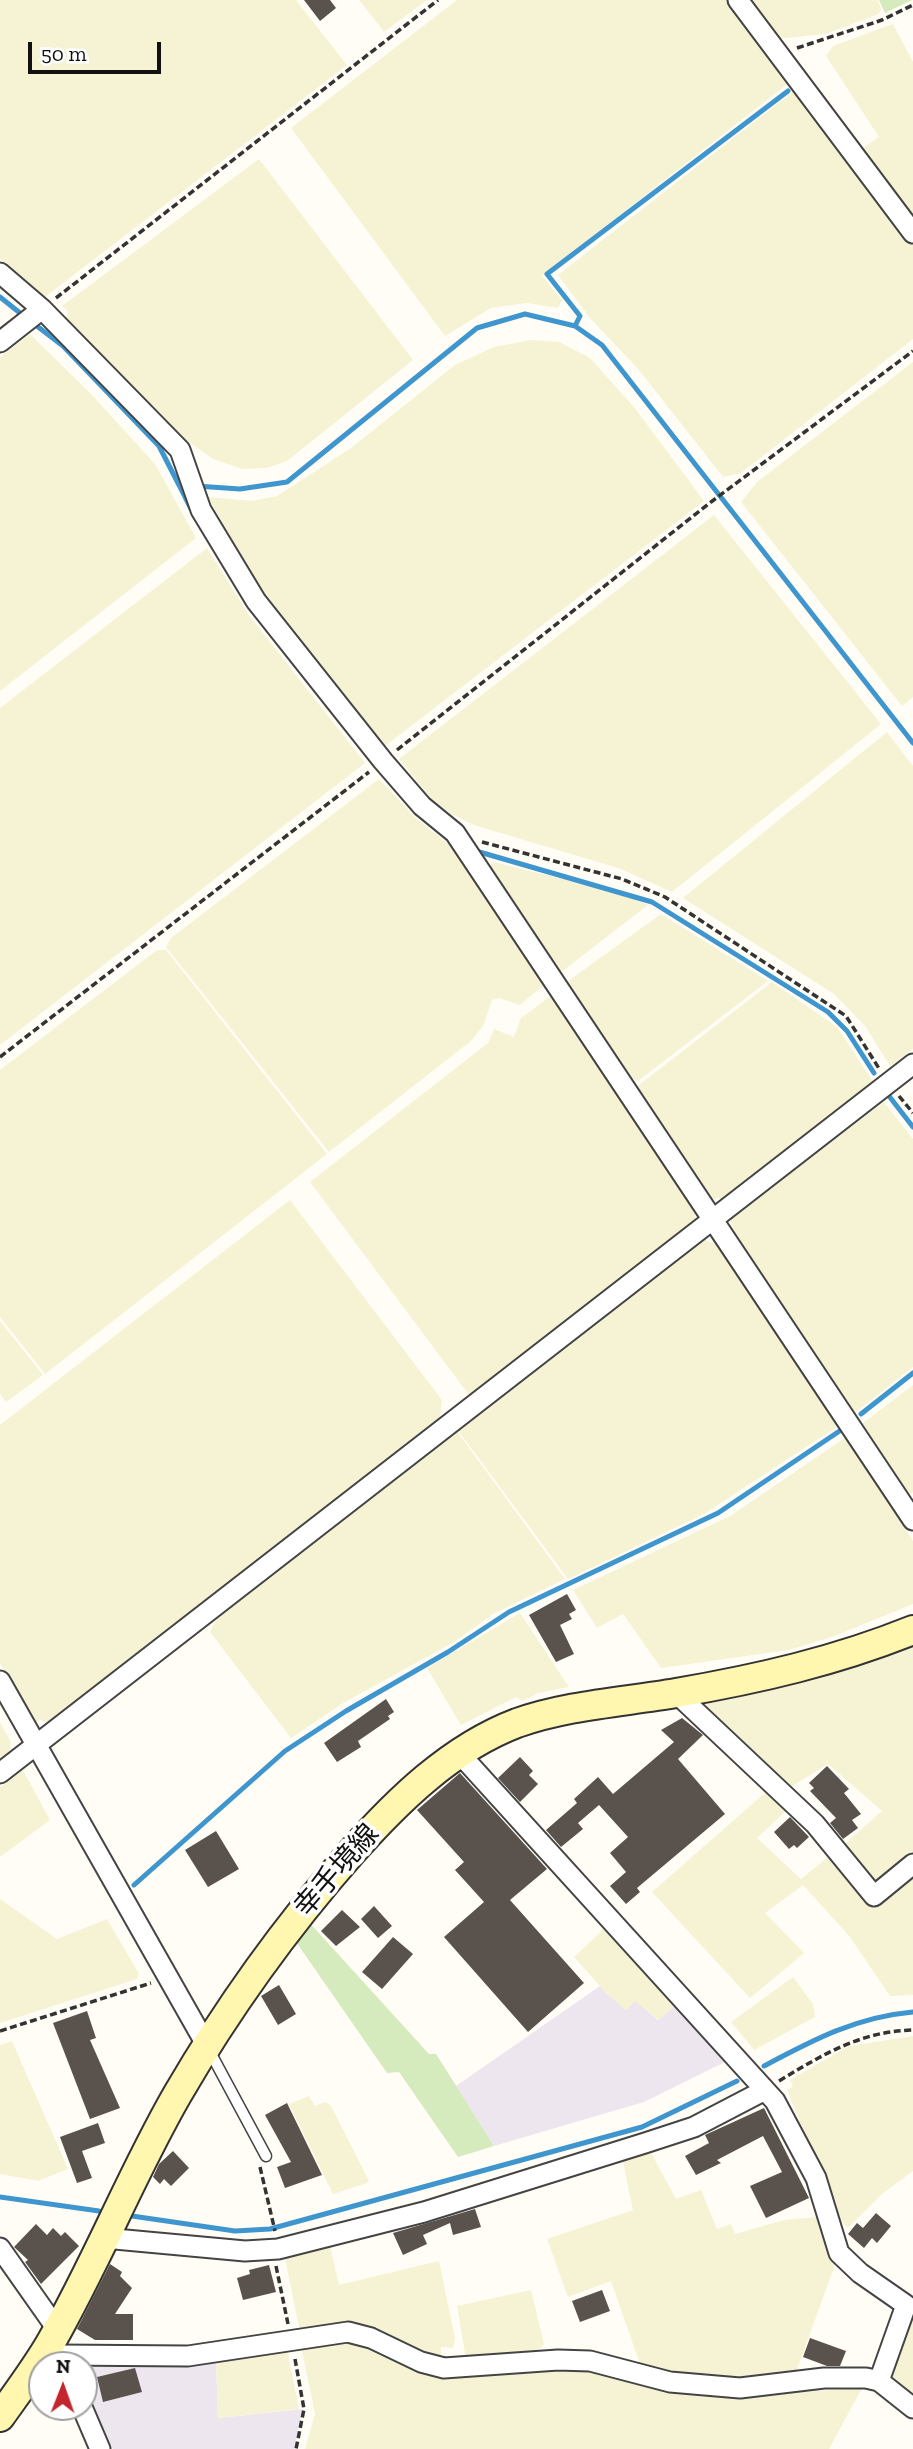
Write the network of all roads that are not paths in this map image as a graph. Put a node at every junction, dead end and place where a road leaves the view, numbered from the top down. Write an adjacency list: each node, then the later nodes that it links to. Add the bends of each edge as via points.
1 (737, 0): 2 (street)
2 (913, 233)
3 (0, 273): 4 (street)
4 (41, 310): 5 (street); 7 (street, via 180,450 195,490 256,601 383,761 422,806 455,833)
5 (0, 342)
6 (913, 1064): 7 (street)
7 (712, 1221): 8 (street); 12 (street)
8 (913, 1520)
9 (913, 1630): 11 (main road, 幸手境線, via 813,1665)
10 (0, 1681): 12 (street)
11 (676, 1693): 13 (main road, 幸手境線, via 569,1709 519,1723); 15 (street, via 815,1824 874,1896)
12 (36, 1745): 14 (street); 16 (street)
13 (459, 1753): 16 (main road, 幸手境線, via 376,1825 309,1900); 17 (street)
14 (0, 1773)
15 (913, 1864)
16 (207, 2046): 18 (lane); 19 (main road, 幸手境線, via 176,2096)
17 (765, 2090): 19 (street, via 694,2127 424,2212 278,2249 246,2251); 22 (street, via 816,2178 839,2253 906,2305)
18 (266, 2156)
19 (104, 2238): 21 (main road, 幸手境線)
20 (0, 2248): 21 (street)
21 (57, 2348): 22 (street, via 188,2356 348,2332 444,2368 558,2360 590,2361 670,2382 740,2388 824,2378); 24 (main road, 幸手境線)
22 (879, 2381): 23 (street)
23 (913, 2408)
24 (0, 2417)
25 (88, 2421): 26 (street)
26 (100, 2449)

